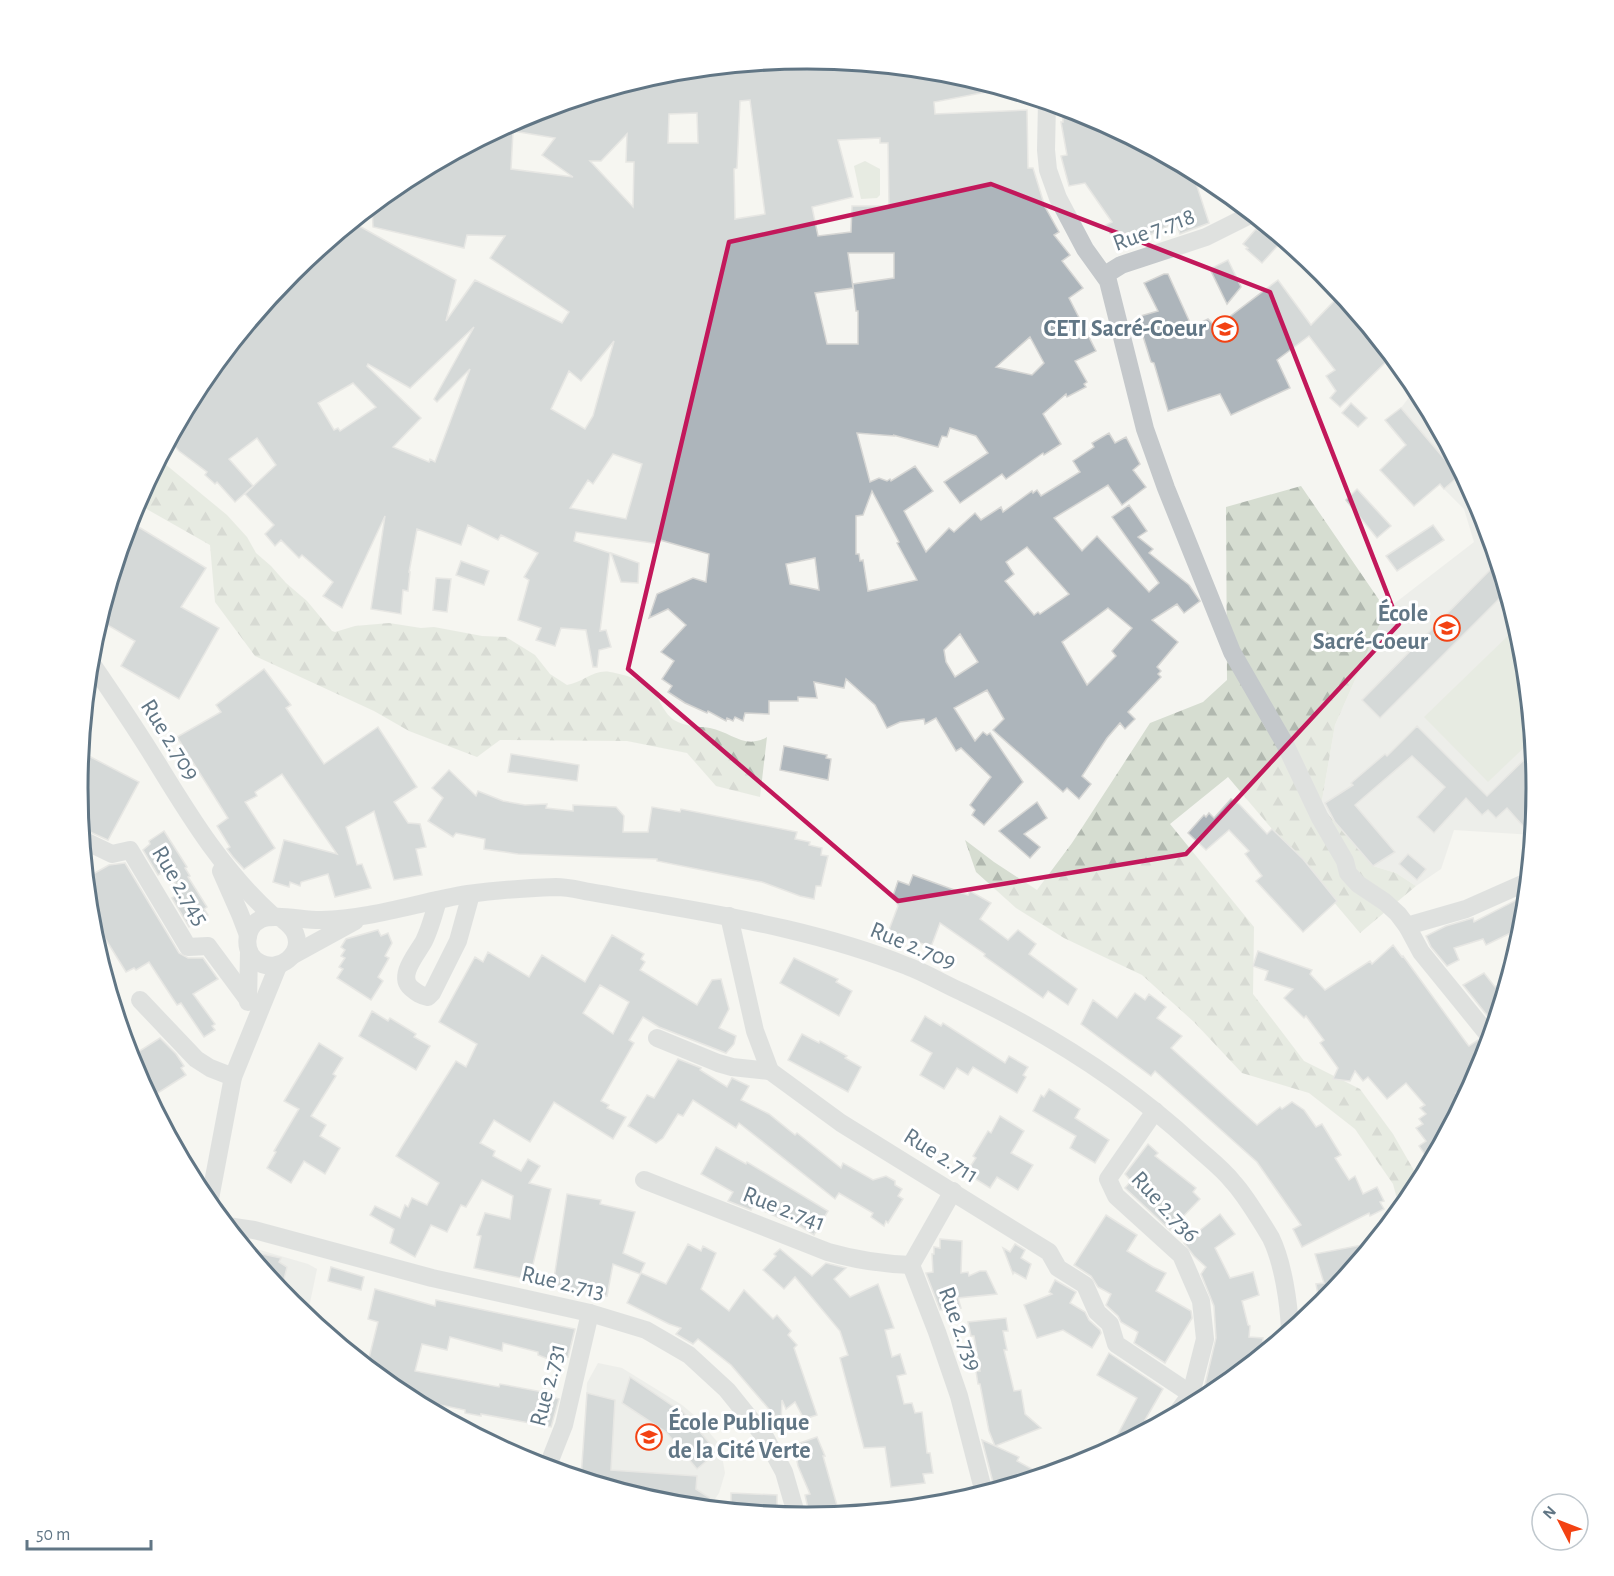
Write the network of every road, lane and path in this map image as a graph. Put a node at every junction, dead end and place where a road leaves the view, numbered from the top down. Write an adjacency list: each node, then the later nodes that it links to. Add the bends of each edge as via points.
1 (1047, 110): 3 (street, via 1048,170 1085,249)
2 (1245, 218): 3 (street, Rue 7.718, via 1206,237 1121,265)
3 (1105, 275): 13 (street, via 1112,290 1145,429 1232,652 1285,744 1348,873 1385,902)
4 (98, 672): 6 (street, Rue 2.709)
5 (91, 844): 17 (street, Rue 2.745, via 112,854 130,850 188,947 208,946)
6 (209, 845): 12 (street, Rue 2.709, via 240,884); 14 (street, Rue 2.709, via 231,892)
7 (1519, 885): 13 (street, via 1466,909)
8 (471, 894): 9 (street, Rue 2.709); 9 (street, via 458,941 428,997 408,986 406,972 425,939); 10 (street, Rue 2.709, via 560,887)
9 (438, 900): 11 (street, Rue 2.709)
10 (729, 916): 21 (street, via 755,1031); 23 (street, Rue 2.709, via 834,942 907,966 1012,1016 1109,1075)
11 (359, 918): 12 (street, Rue 2.709); 15 (street, Rue 2.709)
12 (281, 920): 14 (street, via 257,921); 15 (street, via 294,929 297,937)
13 (1407, 926): 18 (street, via 1421,952)
14 (248, 944): 15 (street, via 261,964 269,966); 17 (street)
15 (286, 960): 19 (street)
16 (140, 1000): 22 (street, via 196,1059)
17 (248, 1000): 19 (street)
18 (1484, 1030)
19 (248, 1037): 22 (street)
20 (657, 1038): 21 (street, via 718,1063)
21 (770, 1071): 26 (street, Rue 2.711, via 841,1123)
22 (233, 1077): 25 (street)
23 (1155, 1112): 30 (street, Rue 2.709, via 1234,1182 1272,1240 1288,1298); 31 (street, Rue 2.736, via 1108,1179 1116,1196 1181,1255 1201,1301 1205,1339)
24 (644, 1180): 28 (street, Rue 2.741, via 828,1252 874,1263)
25 (212, 1191)
26 (953, 1191): 28 (street, Rue 2.739); 31 (street, Rue 2.711, via 1049,1252 1058,1268 1085,1285 1097,1312 1110,1324 1116,1344)
27 (238, 1228): 29 (street, Rue 2.713, via 432,1278)
28 (911, 1265): 33 (street, Rue 2.739, via 959,1396)
29 (590, 1313): 32 (street, Rue 2.731, via 564,1425); 34 (street, Rue 2.713, via 646,1330 688,1355 727,1390 765,1437 784,1472)
30 (1289, 1321)
31 (1191, 1394)
32 (550, 1459)
33 (982, 1485)
34 (794, 1506)

